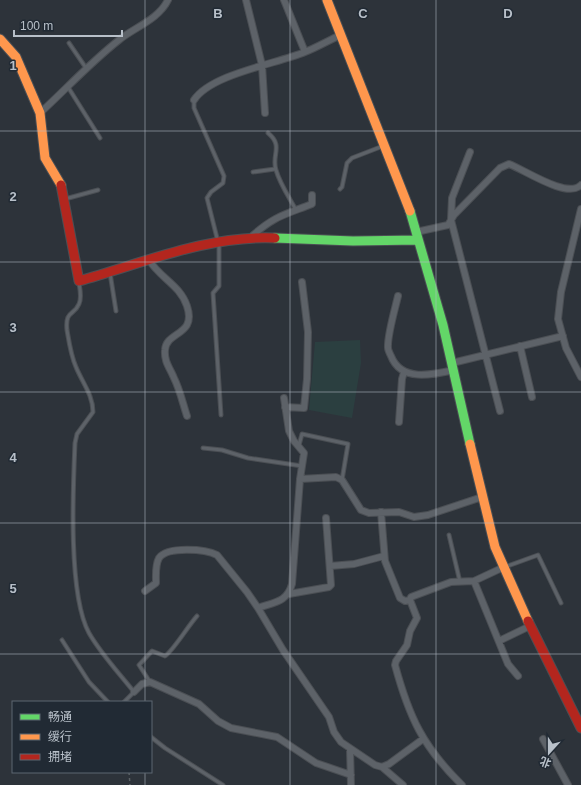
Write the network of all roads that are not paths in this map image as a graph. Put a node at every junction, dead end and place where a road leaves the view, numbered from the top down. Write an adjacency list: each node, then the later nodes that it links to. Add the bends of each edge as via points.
1 (168, 0): 10 (street, via 164,8 153,18 119,40)
2 (246, 0): 9 (street)
3 (284, 0): 8 (street)
4 (327, 0): 5 (street)
5 (341, 35): 8 (street); 17 (street)
6 (0, 39): 13 (street, via 16,57)
7 (69, 43): 10 (lane)
8 (305, 52): 9 (street)
9 (262, 65): 12 (street, via 216,83 198,93); 14 (street)
10 (87, 69): 11 (street)
11 (68, 87): 13 (street); 16 (lane)
12 (194, 100): 32 (lane, via 194,108 224,176 223,183 207,198)
13 (40, 113): 26 (street, via 45,158 61,184)
14 (264, 113)
15 (268, 133): 19 (lane, via 276,143)
16 (100, 138)
17 (385, 145): 22 (lane, via 352,158 347,163); 30 (street)
18 (470, 152): 29 (street, via 452,198)
19 (275, 169): 20 (lane); 28 (lane)
20 (253, 172)
21 (580, 186): 24 (street); 29 (street, via 571,189 555,186 510,164 500,168)
22 (340, 189)
23 (98, 190): 26 (lane)
24 (581, 194)
25 (312, 196): 28 (street, via 312,204)
26 (64, 200): 35 (street)
27 (581, 209): 39 (street, via 561,292 558,319)
28 (296, 210): 31 (street, via 277,216)
29 (451, 220): 30 (street, via 448,225); 41 (street)
30 (417, 236): 31 (street, via 353,241); 42 (street, via 444,325)
31 (250, 238): 32 (street)
32 (218, 243): 33 (street, via 164,254); 49 (lane, via 220,286 213,294)
33 (149, 260): 34 (street); 50 (street, via 176,286 188,308 189,320 186,328 167,342 165,349 165,361 174,378)
34 (110, 272): 35 (street); 38 (lane)
35 (79, 281): 77 (lane, via 81,296 79,305 70,313 67,321 68,331 75,366 93,405 93,412 77,434 75,442 75,566 79,604 89,633)
36 (302, 282): 47 (street, via 308,332 304,408)
37 (398, 296): 43 (street, via 388,348 394,363)
38 (116, 311)
39 (562, 336): 40 (street); 44 (street)
40 (520, 346): 41 (street); 45 (street)
41 (486, 354): 42 (street); 48 (street)
42 (453, 366): 43 (street, via 430,375); 57 (street)
43 (404, 372): 51 (street)
44 (581, 377)
45 (532, 397)
46 (284, 398): 47 (street)
47 (285, 407): 52 (street, via 289,431)
48 (500, 411)
49 (221, 415)
50 (187, 416)
51 (398, 422)
52 (299, 445): 54 (street, via 304,453); 56 (lane, via 302,434 348,444)
53 (203, 448): 54 (lane)
54 (302, 466): 55 (street)
55 (300, 479): 56 (street, via 336,477); 67 (street, via 292,584)
56 (342, 480): 58 (street, via 361,510 369,513)
57 (482, 497): 58 (street, via 428,515 414,517 399,512); 63 (street, via 495,547)
58 (381, 512): 61 (street)
59 (326, 518): 62 (street)
60 (449, 535): 65 (lane)
61 (384, 556): 62 (street, via 354,564); 68 (street, via 400,598)
62 (330, 566): 67 (street, via 332,582 328,587)
63 (504, 567): 64 (street); 69 (lane, via 538,555); 72 (street)
64 (474, 581): 65 (street); 74 (street)
65 (460, 582): 68 (street, via 451,582 414,594)
66 (145, 591): 70 (street, via 156,583 158,559 163,554 202,550 217,555)
67 (289, 594): 70 (street, via 283,599)
68 (410, 600): 82 (street, via 417,618 410,631 407,645 395,666 404,700)
69 (561, 603)
70 (258, 608): 84 (street, via 329,717 334,732)
71 (197, 616): 76 (lane, via 170,653 165,656 152,651 139,665)
72 (530, 626): 74 (street); 80 (street)
73 (62, 640): 78 (lane, via 89,682)
74 (499, 641): 75 (street, via 508,664)
75 (518, 676)
76 (150, 682): 77 (street, via 142,684); 86 (street, via 199,704 218,721 231,728 277,737 316,763)
77 (134, 692): 79 (lane)
78 (107, 701)
79 (125, 701)
80 (581, 728)
81 (152, 738): 87 (lane)
82 (423, 739): 85 (street); 90 (street, via 444,767)
83 (543, 739): 91 (street)
84 (350, 749): 85 (street); 86 (street)
85 (382, 767): 89 (street)
86 (352, 775): 88 (street)
87 (223, 785)
88 (351, 785)
89 (402, 785)
90 (462, 785)
91 (568, 785)

